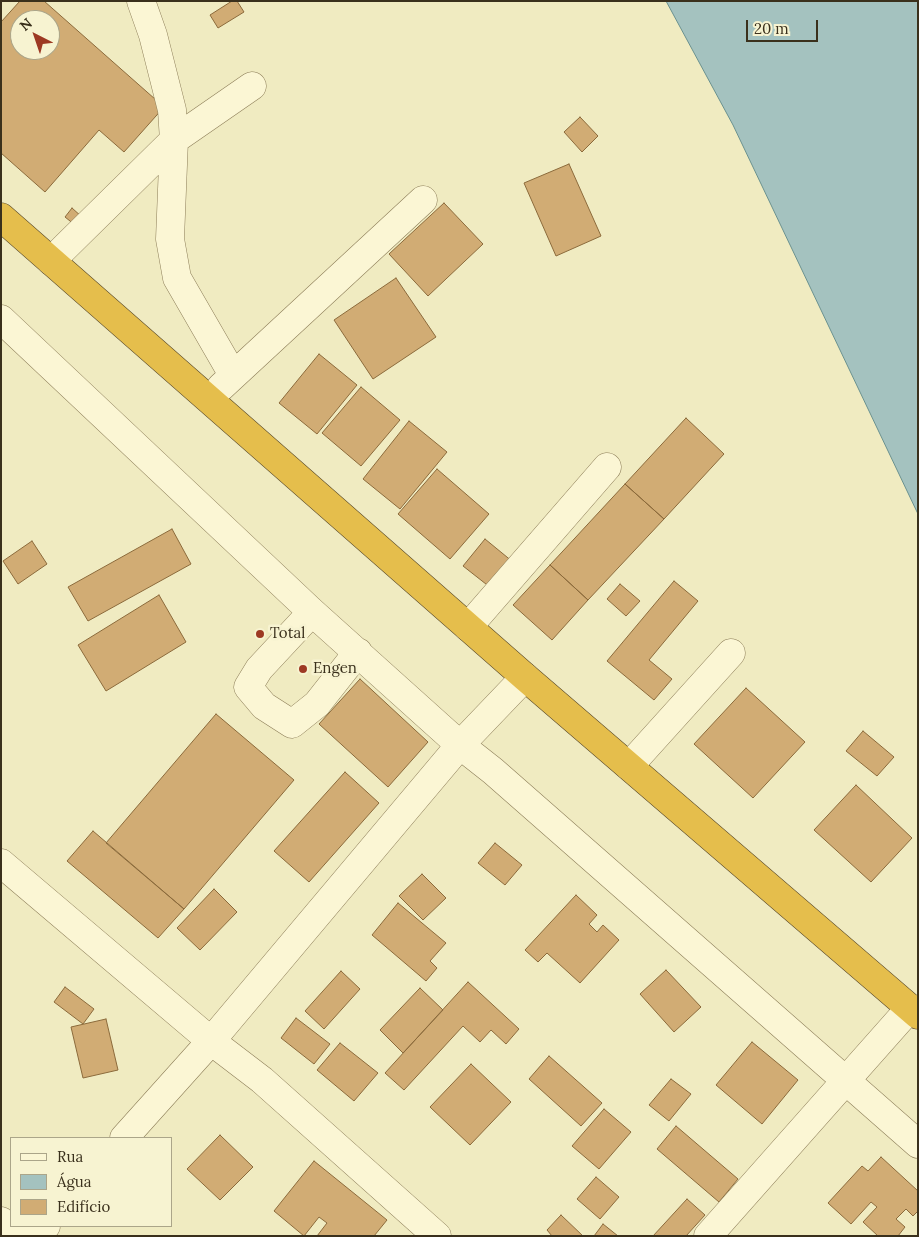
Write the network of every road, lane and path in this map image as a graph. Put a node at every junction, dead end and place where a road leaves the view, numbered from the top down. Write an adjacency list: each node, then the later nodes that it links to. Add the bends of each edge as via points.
1 (141, 1): 3 (street, via 172,110)
2 (252, 86): 3 (street)
3 (174, 140): 6 (street); 8 (street, via 170,239 177,278)
4 (423, 200): 8 (street)
5 (1, 217): 6 (highway)
6 (51, 261): 9 (highway)
7 (1, 319): 11 (street)
8 (233, 376): 9 (street)
9 (209, 399): 12 (highway)
10 (606, 467): 12 (street)
11 (312, 612): 13 (street); 13 (street, via 259,669 248,687 264,706 292,724 317,704)
12 (468, 627): 15 (highway)
13 (358, 652): 16 (street)
14 (731, 653): 17 (street)
15 (525, 677): 16 (street); 17 (highway)
16 (460, 745): 20 (street); 21 (street)
17 (630, 766): 19 (highway)
18 (1, 863): 20 (street)
19 (914, 1012): 21 (street)
20 (211, 1041): 22 (street); 26 (street, via 262,1080)
21 (848, 1080): 23 (street); 27 (street)
22 (125, 1137)
23 (918, 1144)
24 (1, 1221): 25 (street)
25 (18, 1236)
26 (436, 1236)
27 (708, 1236)

